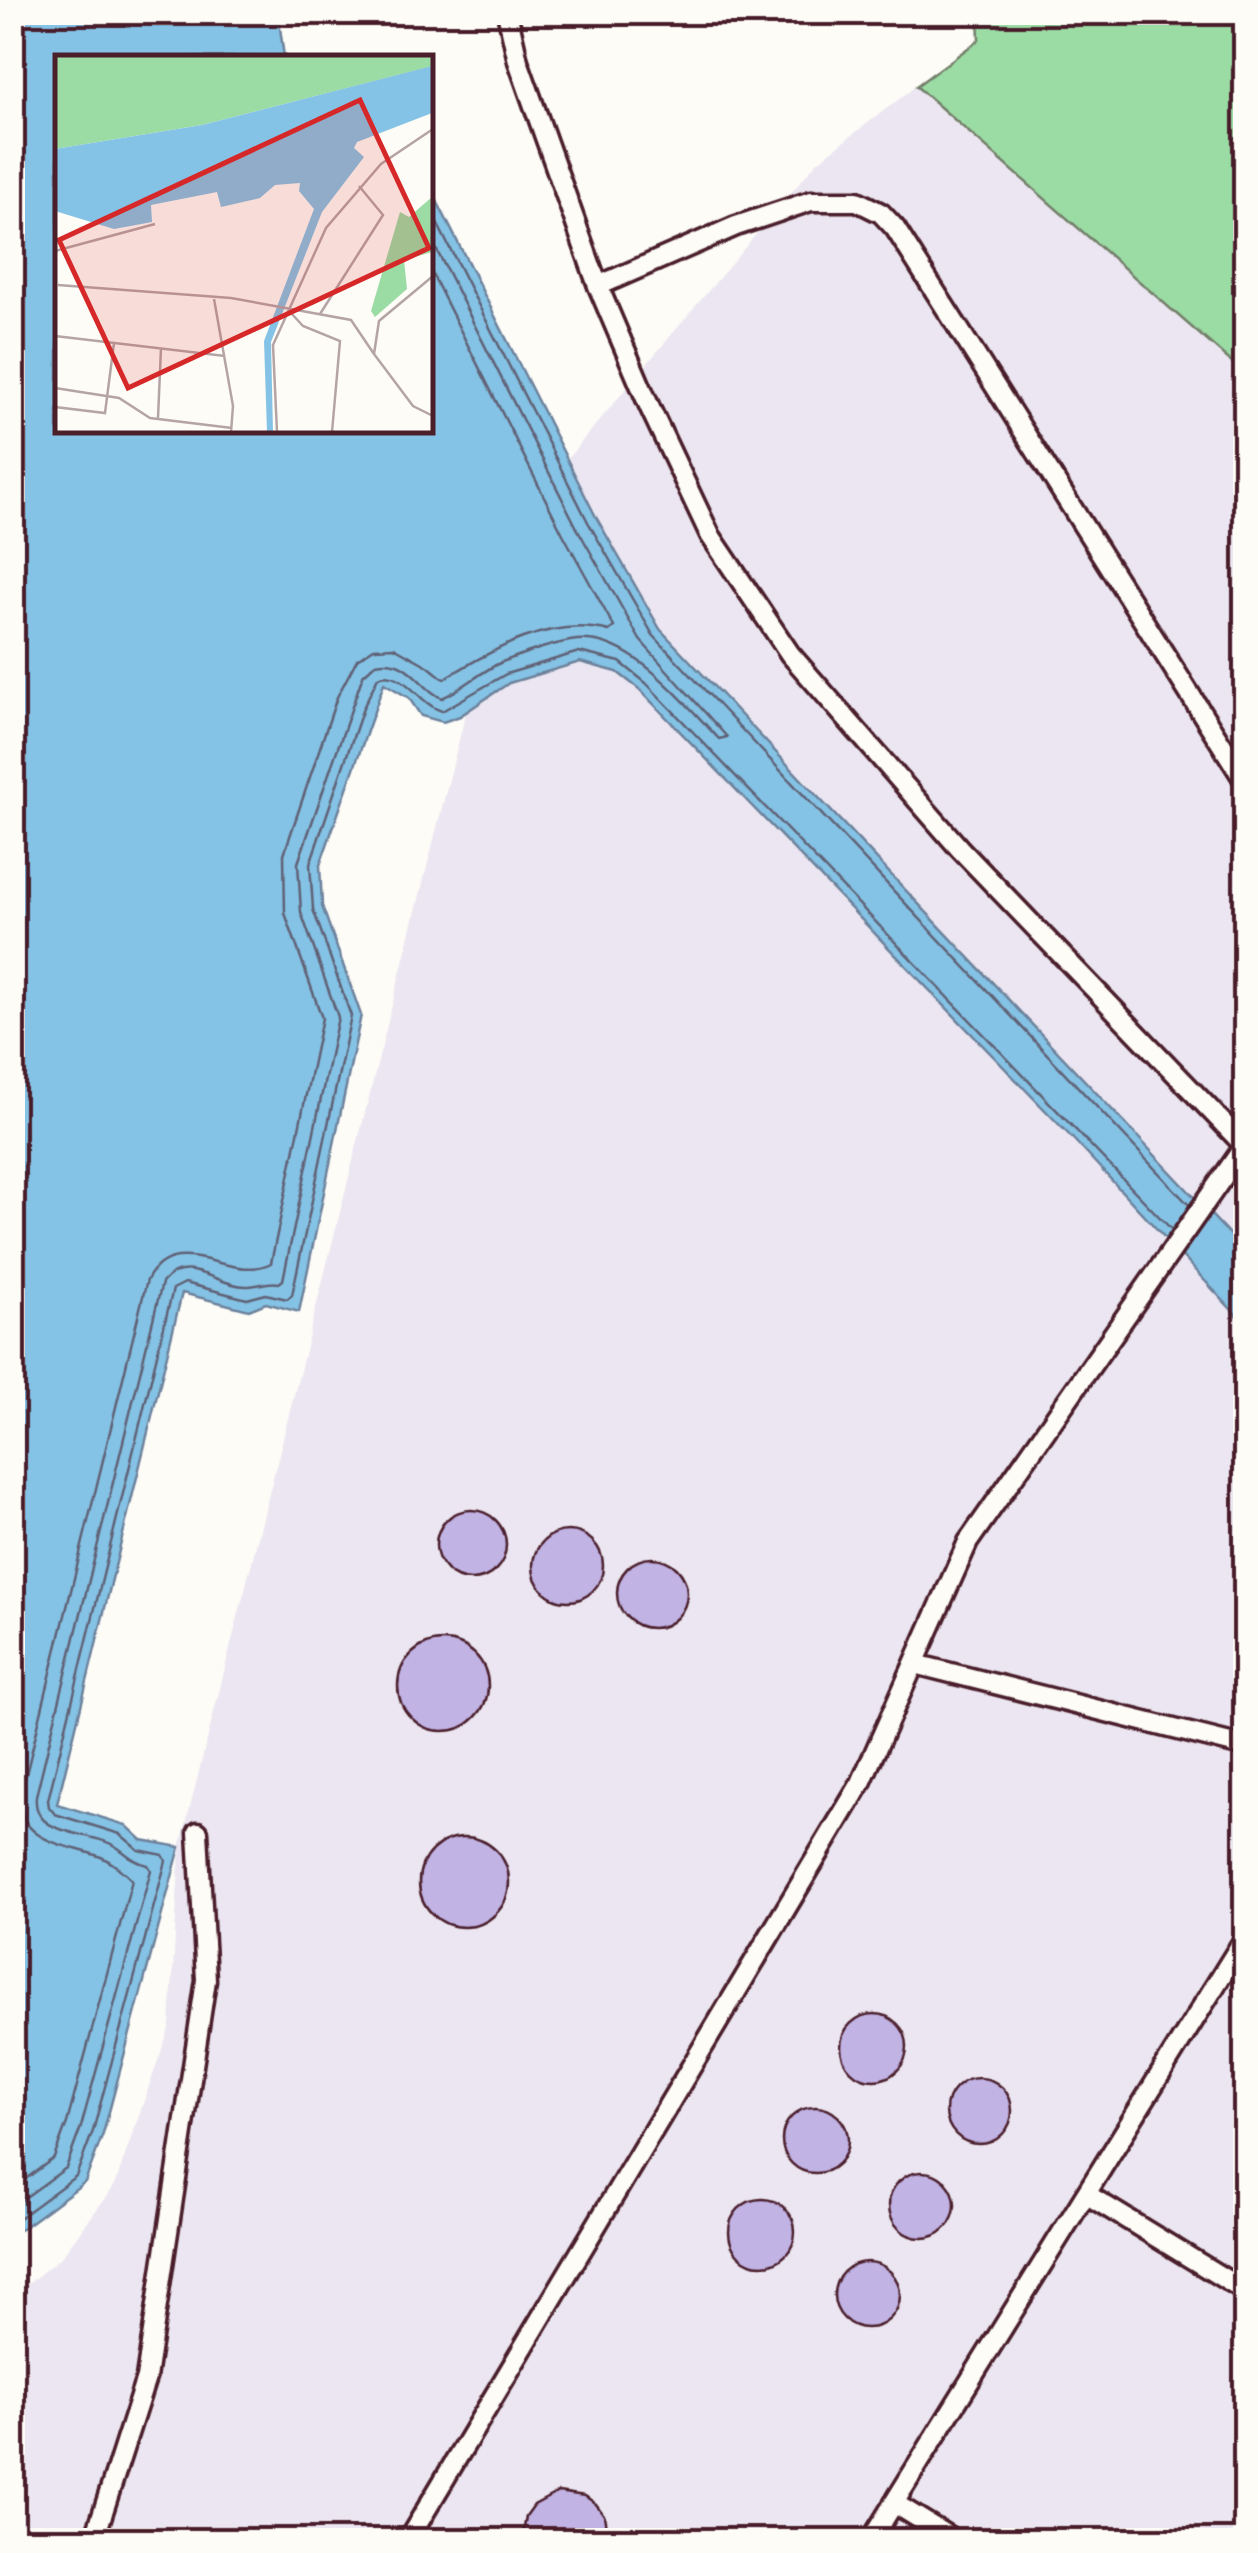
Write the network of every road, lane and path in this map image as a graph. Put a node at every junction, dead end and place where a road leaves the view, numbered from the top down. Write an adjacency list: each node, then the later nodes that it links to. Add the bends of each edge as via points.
1 (507, 12): 2 (lane, via 518,61)
2 (598, 286): 3 (lane, via 811,201 856,201 881,213); 4 (lane, via 710,534 790,654 960,849)
3 (1246, 784)
4 (1242, 1149): 5 (lane, via 968,1542)
5 (915, 1664): 6 (lane); 13 (lane, via 860,1784)
6 (1246, 1748)
7 (198, 1832): 12 (lane, via 206,1980 146,2378)
8 (1246, 1936): 9 (lane)
9 (1086, 2194): 10 (lane); 11 (lane)
10 (1246, 2292)
11 (894, 2503): 14 (lane); 15 (lane)
12 (94, 2540)
13 (408, 2540)
14 (871, 2540)
15 (954, 2540)

